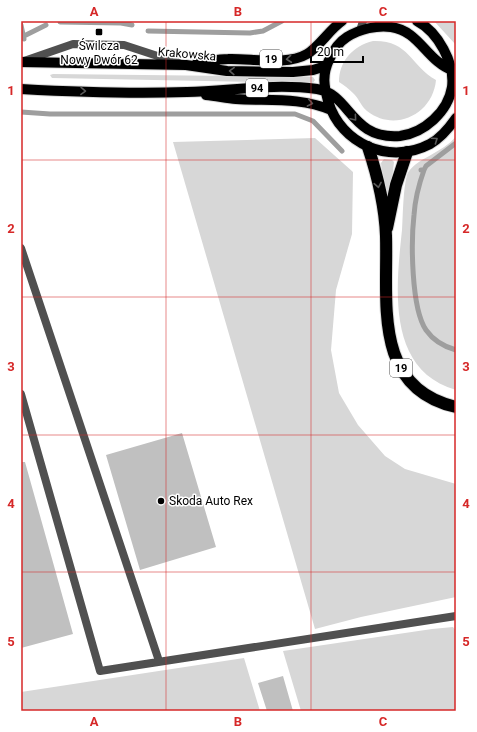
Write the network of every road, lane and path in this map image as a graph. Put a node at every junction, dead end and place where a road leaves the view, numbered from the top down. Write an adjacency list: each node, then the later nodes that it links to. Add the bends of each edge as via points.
1 (342, 21): 8 (main road, 19, one-way to 8, via 308,54 300,58 227,59)
2 (363, 21): 4 (street)
3 (417, 21): 5 (main road, via 430,30)
4 (360, 31): 9 (main road, via 339,43); 10 (main road, via 381,26 403,30 420,43 432,58)
5 (444, 51): 6 (main road); 10 (main road)
6 (456, 57)
7 (21, 62): 8 (main road, Krakowska / 19); 8 (street, via 73,44 80,44 124,45)
8 (186, 65): 9 (main road, Krakowska / 19, one-way to 8, via 293,72 227,71)
9 (326, 66): 12 (main road)
10 (453, 70): 14 (main road)
11 (21, 89): 13 (main road, one-way to 13)
12 (326, 91): 13 (main road, 94, via 236,88); 15 (main road); 17 (main road, one-way to 17, via 368,130 390,136)
13 (188, 92): 15 (main road, one-way to 15, via 236,99 297,101)
14 (452, 98): 17 (main road, via 433,120)
15 (331, 110): 18 (main road, via 346,133)
16 (456, 118): 19 (main road, one-way to 16, via 439,138)
17 (413, 133): 19 (main road)
18 (368, 147): 19 (main road, via 387,152); 20 (highway, 19, one-way to 20, via 374,166)
19 (407, 152): 20 (highway, via 396,185)
20 (386, 235): 23 (highway, 19, via 386,317 394,354 415,387 437,401)
21 (21, 248): 25 (street)
22 (21, 394): 25 (street, via 100,671)
23 (456, 407)
24 (456, 616): 25 (street)
25 (159, 661)

